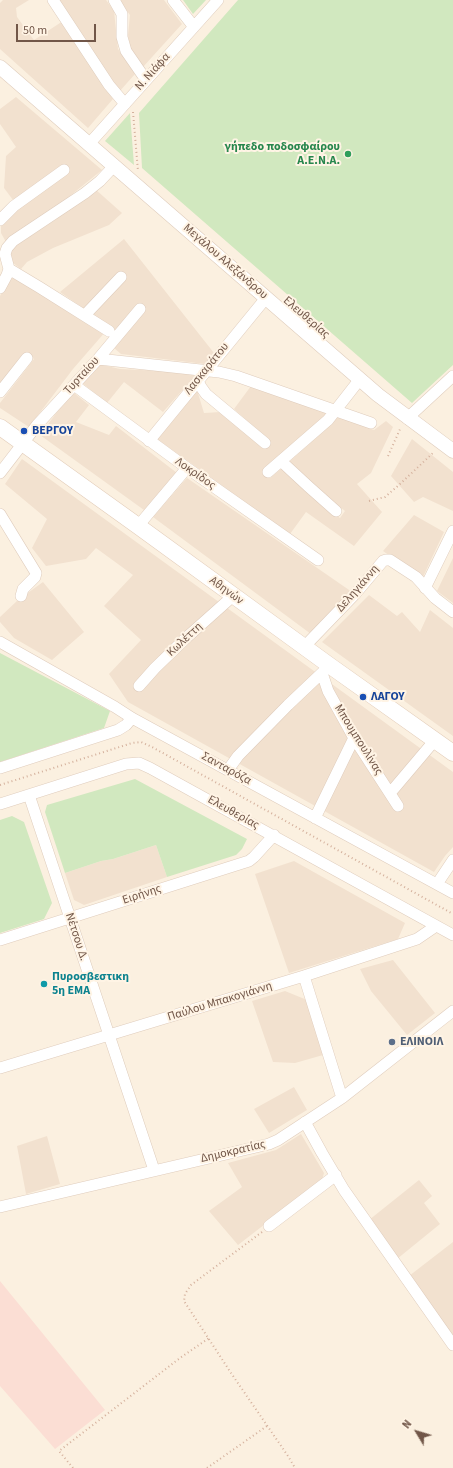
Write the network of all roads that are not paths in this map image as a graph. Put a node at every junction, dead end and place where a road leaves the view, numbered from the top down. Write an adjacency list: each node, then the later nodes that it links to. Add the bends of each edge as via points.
1 (53, 0): 8 (street, via 109,85)
2 (114, 0): 7 (street, via 122,14 122,37 126,51)
3 (173, 0): 5 (street)
4 (218, 0): 5 (street, Ν. Νιάφα)
5 (194, 27): 7 (street, Ν. Νιάφα)
6 (0, 68): 9 (street, Μεγάλου Αλεξάνδρου)
7 (146, 80): 8 (street, Ν. Νιάφα)
8 (129, 108): 9 (street, Ν. Νιάφα)
9 (89, 144): 10 (street, Μεγάλου Αλεξάνδρου)
10 (114, 166): 14 (street, via 85,193 13,241); 18 (street, Μεγάλου Αλεξάνδρου)
11 (64, 170): 12 (street, via 14,206)
12 (0, 220)
13 (0, 242): 14 (street)
14 (5, 254): 15 (street)
15 (9, 269): 17 (street); 20 (street)
16 (121, 277): 20 (street)
17 (0, 288)
18 (266, 298): 25 (street, Λασκαράτου); 27 (street, Μεγάλου Αλεξάνδρου)
19 (140, 309): 22 (street, Τυρταίου)
20 (85, 315): 21 (street)
21 (109, 331)
22 (107, 347): 24 (street, Τυρταίου); 29 (street, via 93,355)
23 (27, 358): 30 (street)
24 (98, 359): 25 (street); 29 (street, Τυρταίου)
25 (207, 370): 28 (street, Λασκαράτου); 31 (street, via 236,376)
26 (453, 376): 32 (street)
27 (360, 379): 31 (street); 32 (street, Μεγάλου Αλεξάνδρου)
28 (198, 381): 35 (street, Λασκαράτου); 37 (street, via 206,394)
29 (71, 382): 35 (street, Λοκρίδος); 36 (street, Τυρταίου)
30 (0, 392)
31 (337, 410): 33 (street); 39 (street)
32 (408, 419): 38 (street, Μεγάλου Αλεξάνδρου)
33 (372, 423)
34 (0, 427): 36 (main road, Αθηνών)
35 (149, 441): 40 (street, Λοκρίδος)
36 (22, 443): 42 (street, Τυρταίου); 45 (main road, Αθηνών)
37 (265, 443)
38 (447, 447)
39 (282, 462): 41 (street); 43 (street)
40 (187, 468): 45 (street); 47 (street, Λοκρίδος)
41 (268, 472)
42 (0, 473)
43 (336, 511)
44 (0, 514): 49 (street, via 36,573 23,589)
45 (138, 526): 50 (main road, Αθηνών)
46 (453, 531): 48 (street)
47 (318, 560)
48 (425, 588): 51 (street, Δεληγιάννη); 53 (street, Δεληγιάννη, via 416,577 390,560 383,561)
49 (21, 596)
50 (233, 596): 53 (main road, Αθηνών); 55 (street, Κωλέττη, via 186,638)
51 (453, 612)
52 (0, 642): 56 (street, Σανταρόζα)
53 (304, 647): 54 (main road, Αθηνών)
54 (326, 669): 57 (street, Μπουμπουλίνας, via 328,691); 58 (main road, Αθηνών); 61 (street, via 248,746)
55 (139, 686)
56 (132, 718): 60 (street, via 114,732); 61 (street, Σανταρόζα)
57 (354, 738): 62 (street, Μπουμπουλίνας); 66 (street)
58 (435, 740): 59 (main road, Αθηνών); 62 (street)
59 (453, 753)
60 (0, 768)
61 (228, 770): 66 (street, Σανταρόζα)
62 (391, 792): 65 (street, Μπουμπουλίνας)
63 (29, 795): 64 (street, Ελευθερίας); 67 (street, Ελευθερίας, via 126,764 139,763); 71 (street, Νέτσου Δ.)
64 (0, 804)
65 (398, 806)
66 (315, 818): 69 (street, Σανταρόζα)
67 (274, 835): 71 (street, Ειρήνης, via 249,861); 72 (street, Ελευθερίας)
68 (453, 860): 69 (street)
69 (437, 884): 70 (street, Σανταρόζα)
70 (453, 893)
71 (69, 918): 74 (street, Ειρήνης); 77 (street, Νέτσου Δ.)
72 (436, 926): 73 (street, Ελευθερίας); 75 (street, Παύλου Μπακογιάννη, via 417,939)
73 (453, 935)
74 (0, 940)
75 (304, 976): 77 (street, Παύλου Μπακογιάννη); 79 (street)
76 (453, 1011): 79 (street, Δημοκρατίας)
77 (109, 1036): 78 (street, Παύλου Μπακογιάννη); 81 (street, Νέτσου Δ.)
78 (0, 1068)
79 (342, 1098): 80 (street, Δημοκρατίας)
80 (305, 1122): 81 (street, Δημοκρατίας, via 269,1144); 82 (street)
81 (154, 1170): 83 (street, Δημοκρατίας)
82 (336, 1176): 84 (street); 85 (street)
83 (0, 1207)
84 (269, 1226)
85 (453, 1345)

